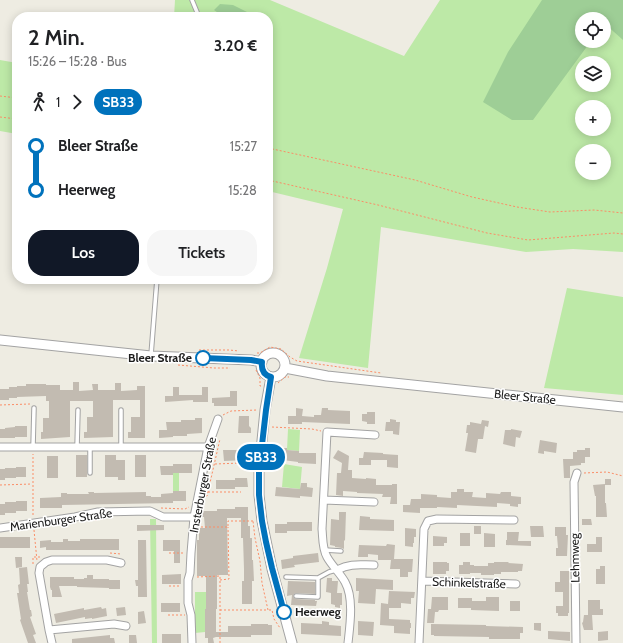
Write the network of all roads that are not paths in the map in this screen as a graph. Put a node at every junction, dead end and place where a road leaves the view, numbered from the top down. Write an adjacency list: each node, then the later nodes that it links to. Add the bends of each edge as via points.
1 (192, 0): 2 (lane)
2 (197, 12)
3 (157, 284): 5 (lane)
4 (0, 340): 5 (street)
5 (150, 356): 6 (street)
6 (262, 362): 7 (street, via 268,355 278,354 283,358); 8 (street, via 264,373)
7 (285, 368): 8 (street, via 280,375 274,377); 9 (street, Bleer Straße, via 327,376)
8 (275, 379): 42 (street, via 266,410 259,471 257,521)
9 (623, 407)
10 (34, 408): 16 (lane)
11 (78, 410): 17 (lane)
12 (121, 410): 19 (lane)
13 (218, 419): 20 (street, Insterburger Straße)
14 (375, 435): 23 (street, via 327,432)
15 (0, 447): 16 (street)
16 (33, 447): 17 (street)
17 (78, 447): 18 (street)
18 (90, 447): 19 (street); 21 (lane)
19 (121, 447): 20 (street)
20 (208, 447): 25 (street, Insterburger Straße)
21 (90, 473)
22 (577, 473): 45 (street, Lehmweg, via 574,482)
23 (324, 500): 24 (street); 28 (street, via 322,529)
24 (374, 502)
25 (194, 517): 27 (street, Marienburger Straße, via 163,517 150,511 98,512); 41 (street, Insterburger Straße, via 188,580)
26 (514, 520): 35 (street, via 428,521 424,529)
27 (0, 528)
28 (325, 550): 29 (lane); 32 (street, via 326,556)
29 (341, 551)
30 (121, 563): 39 (street, via 107,560 52,560 37,565)
31 (374, 565): 32 (street, via 350,565)
32 (337, 570): 34 (lane); 43 (street, via 346,582 351,606)
33 (286, 577): 34 (lane)
34 (318, 578): 37 (lane, via 318,597)
35 (422, 581): 36 (street, Schinkelstraße); 44 (street)
36 (516, 584)
37 (296, 596)
38 (126, 626): 39 (street, via 114,624)
39 (49, 630): 40 (street)
40 (52, 643)
41 (192, 643)
42 (292, 643)
43 (348, 643)
44 (419, 643)
45 (576, 643)

